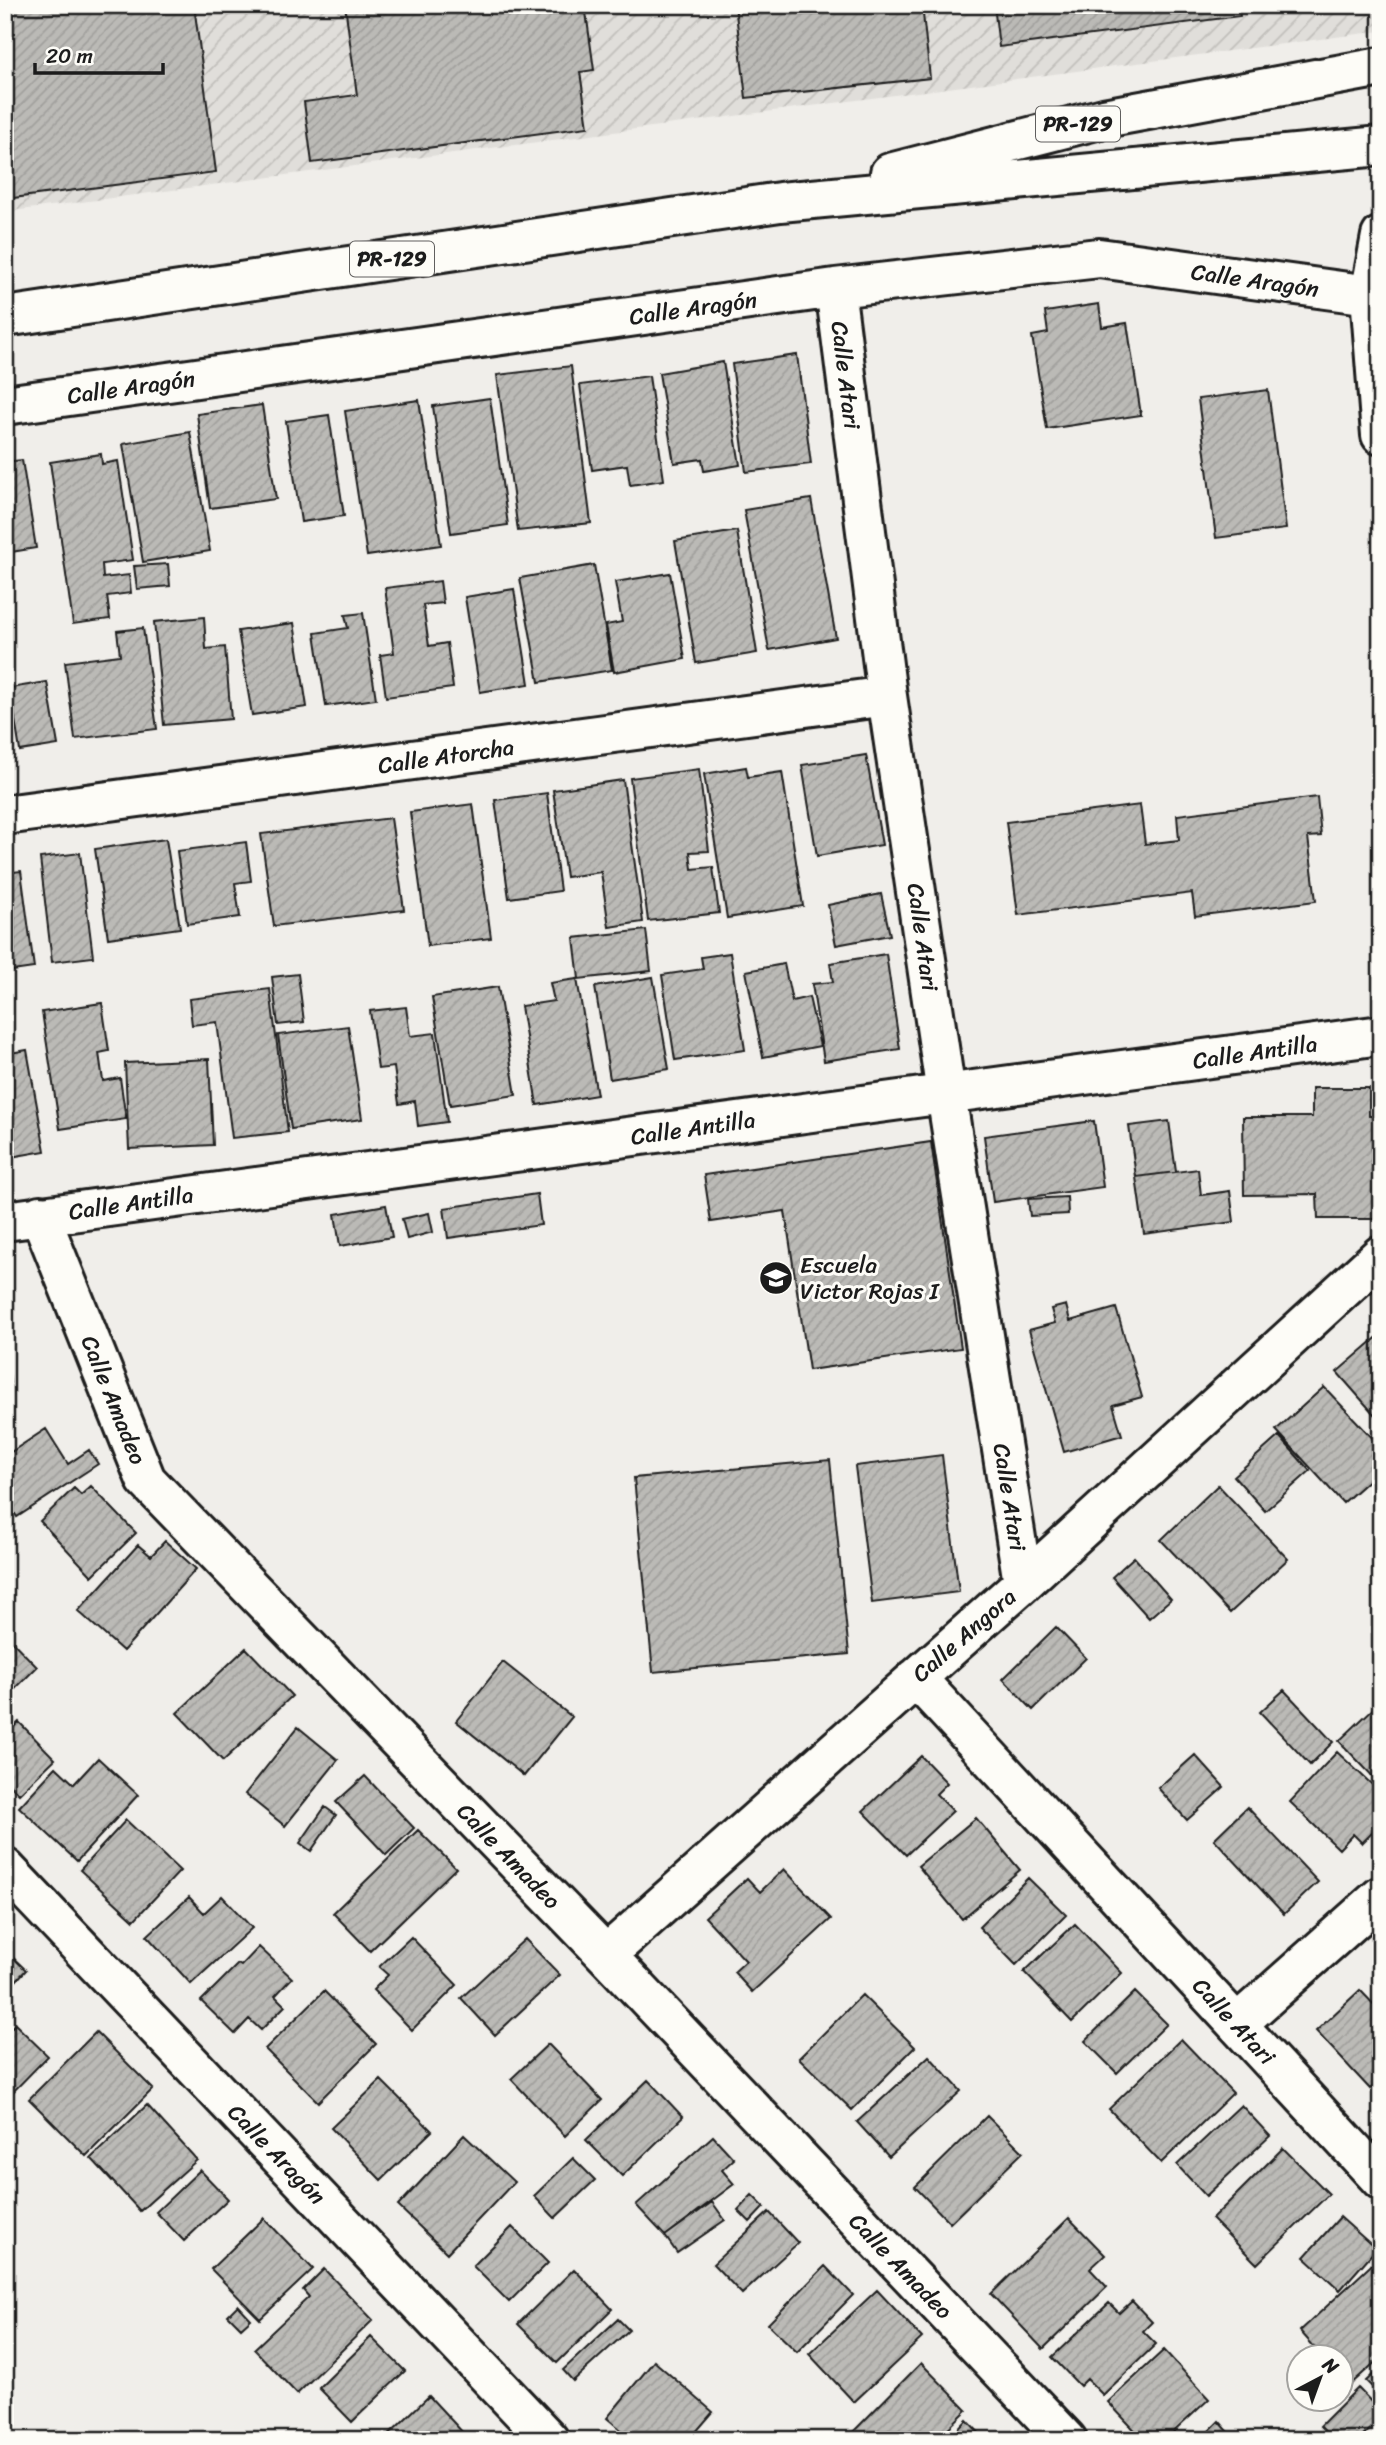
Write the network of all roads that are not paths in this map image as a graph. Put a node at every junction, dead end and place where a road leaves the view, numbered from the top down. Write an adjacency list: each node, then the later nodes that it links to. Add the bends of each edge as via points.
1 (1381, 67): 3 (street, PR-129, via 1104,118)
2 (1381, 146): 3 (street, PR-129)
3 (780, 202): 7 (street, PR-129)
4 (1381, 236): 6 (street)
5 (835, 288): 6 (street, Calle Aragón, via 1099,258); 8 (street, Calle Aragón); 10 (street, Calle Atari)
6 (1375, 294): 9 (street)
7 (5, 317)
8 (5, 405)
9 (1381, 435)
10 (887, 696): 11 (street, Calle Atorcha); 13 (street, Calle Atari)
11 (5, 815)
12 (1381, 1035): 13 (street, Calle Antilla)
13 (946, 1094): 14 (street, Calle Antilla); 16 (street, Calle Atari)
14 (23, 1218): 20 (street, Calle Amadeo, via 146,1479)
15 (1381, 1255): 16 (street, Calle Angora)
16 (1023, 1583): 17 (street, Calle Angora)
17 (916, 1678): 20 (street, Calle Angora); 21 (street, Calle Atari)
18 (5, 1868): 23 (street, Calle Aragón)
19 (1381, 1896): 21 (street)
20 (606, 1955): 24 (street, Calle Amadeo)
21 (1237, 2024): 22 (street, Calle Atari)
22 (1381, 2180)
23 (549, 2440)
24 (1067, 2440)

